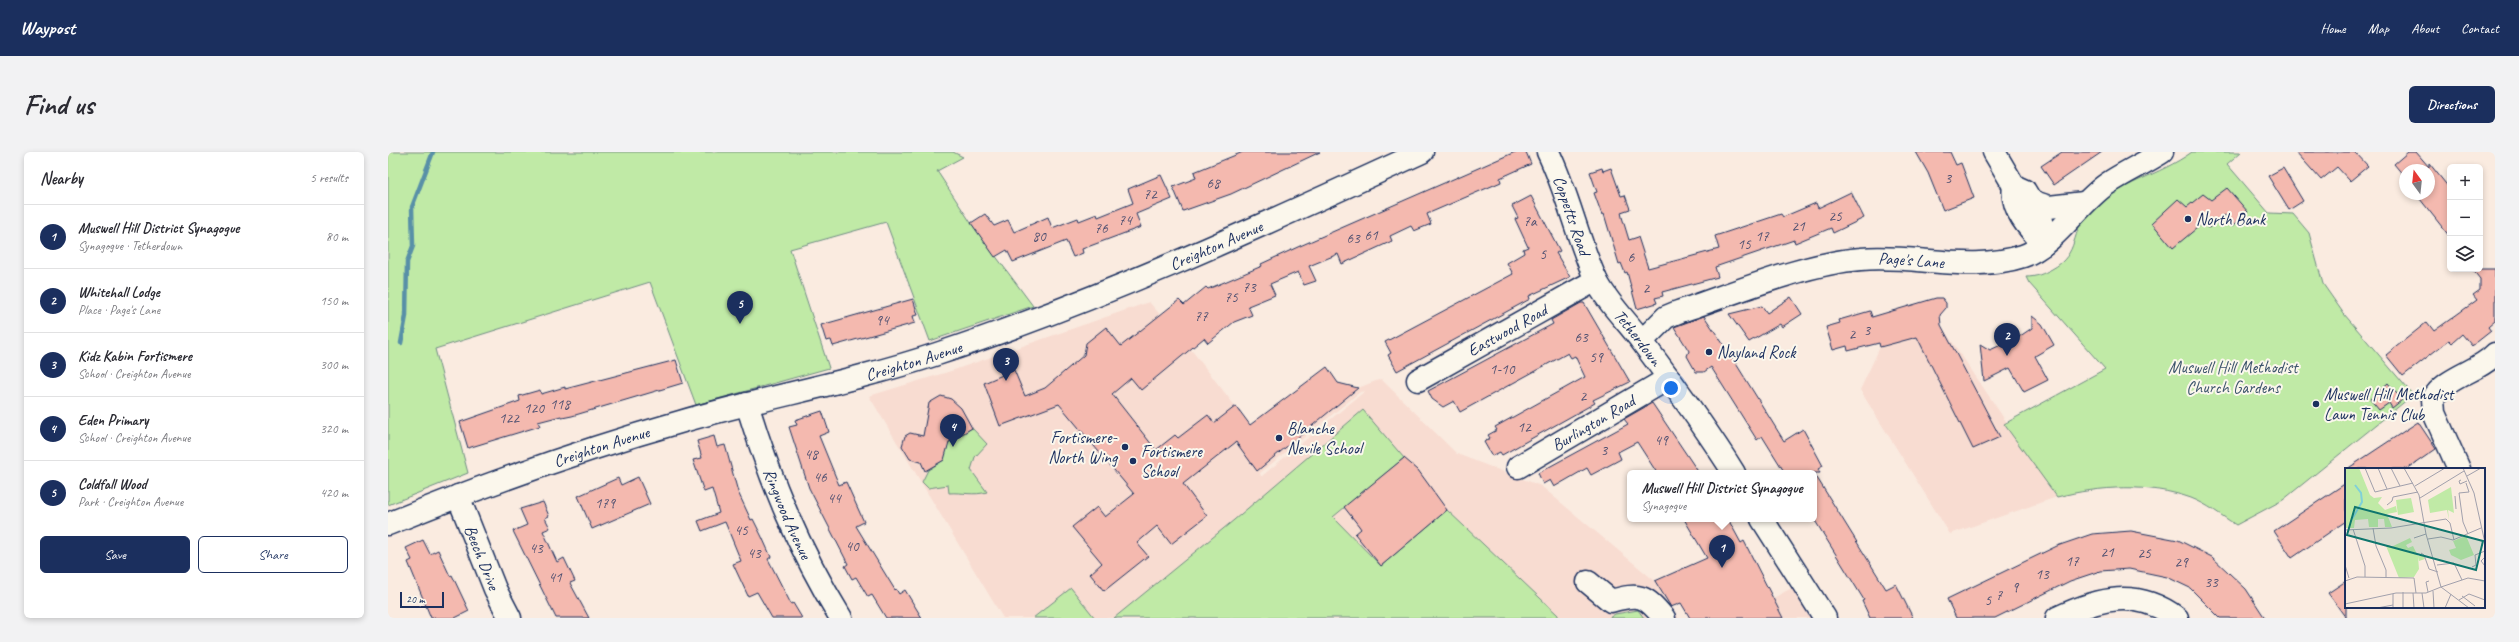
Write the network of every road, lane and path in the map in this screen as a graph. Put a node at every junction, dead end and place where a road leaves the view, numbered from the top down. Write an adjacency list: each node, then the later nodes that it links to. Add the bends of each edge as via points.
1 (1422, 152): 14 (street, Creighton Avenue, via 1121,287 1035,321 933,355)
2 (1548, 152): 9 (street, Coppetts Road)
3 (1994, 152): 5 (street)
4 (2162, 152): 7 (street, Page's Lane, via 2108,183)
5 (2014, 186): 6 (street, via 2025,191); 8 (street, via 2014,202 2028,228)
6 (2031, 201): 7 (street, via 2049,207); 8 (street, via 2042,221)
7 (2084, 203): 8 (street, Page's Lane)
8 (2044, 244): 10 (street, Page's Lane, via 2024,255 2002,261 1948,262 1860,258 1829,264 1678,312 1666,317)
9 (1596, 280): 10 (street, Tetherdown, via 1613,308); 13 (street, Eastwood Road)
10 (1642, 341): 12 (street, Tetherdown)
11 (2495, 354): 16 (street, via 2488,361 2442,388 2433,399 2434,413)
12 (1669, 378): 15 (street, Burlington Road); 17 (street, Tetherdown)
13 (1418, 380)
14 (747, 404): 18 (street, Creighton Avenue, via 575,453); 23 (street, Ringwood Avenue, via 770,475 793,531 816,578)
15 (1518, 468)
16 (2459, 468)
17 (1732, 470)
18 (458, 496): 20 (street, Creighton Avenue); 22 (street, Beech Drive, via 495,589)
19 (1764, 522): 25 (street)
20 (388, 524)
21 (1588, 582): 24 (street, via 1611,601 1634,595 1650,601)
22 (510, 618)
23 (841, 618)
24 (1664, 618)
25 (1825, 618)
26 (2057, 618): 27 (street, via 2084,605 2115,598 2144,601 2166,610)
27 (2177, 618)

